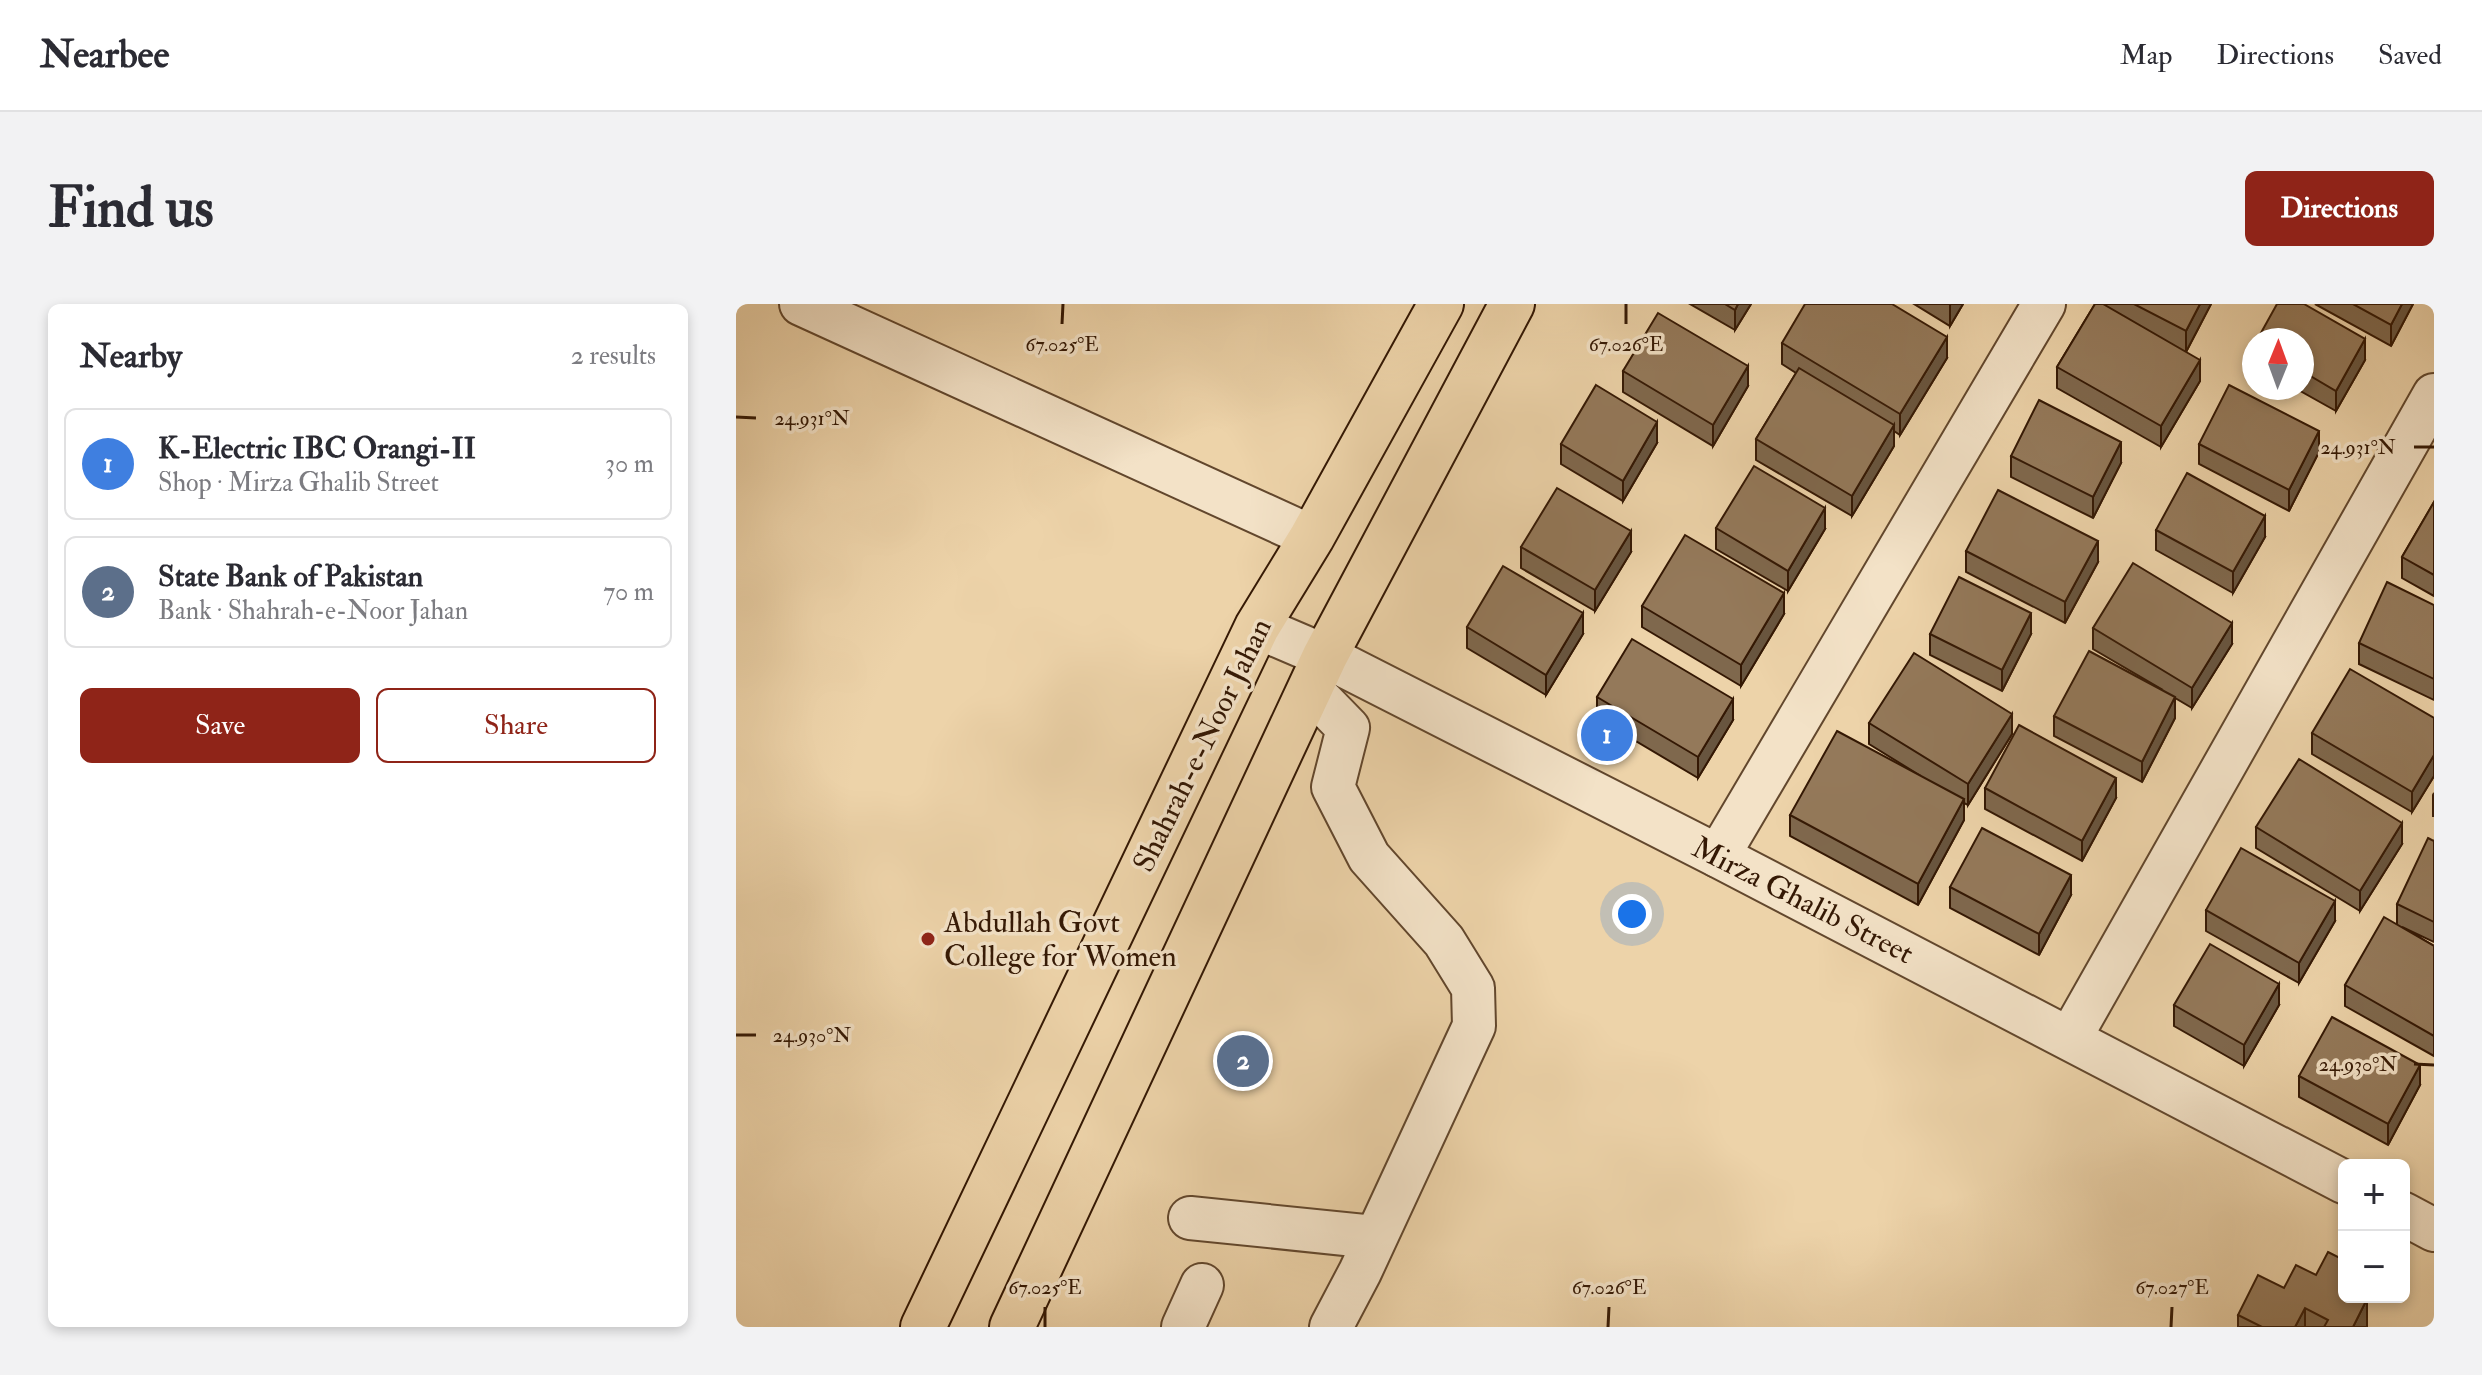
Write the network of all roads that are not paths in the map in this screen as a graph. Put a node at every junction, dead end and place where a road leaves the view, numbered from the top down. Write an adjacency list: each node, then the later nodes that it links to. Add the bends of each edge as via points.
1 (801, 304): 6 (street)
2 (1441, 304): 6 (main road, Shahrah-e-Noor Jahan)
3 (1512, 304): 8 (main road)
4 (2044, 304): 9 (street)
5 (2434, 395): 10 (street)
6 (1312, 537): 7 (main road, Shahrah-e-Noor Jahan)
7 (1257, 627): 8 (street, Mirza Ghalib Street); 17 (main road, Shahrah-e-Noor Jahan)
8 (1318, 672): 9 (street, Mirza Ghalib Street); 15 (street, via 1348,728 1333,787 1369,857 1444,941 1473,988 1474,1026); 18 (main road)
9 (1718, 856): 10 (street, Mirza Ghalib Street)
10 (2070, 1038): 11 (street, Mirza Ghalib Street)
11 (2338, 1179)
12 (2410, 1217): 14 (street)
13 (1190, 1218): 15 (street)
14 (2434, 1230)
15 (1374, 1237): 20 (street)
16 (1202, 1285): 19 (street)
17 (923, 1327)
18 (1012, 1327)
19 (1183, 1327)
20 (1331, 1327)

